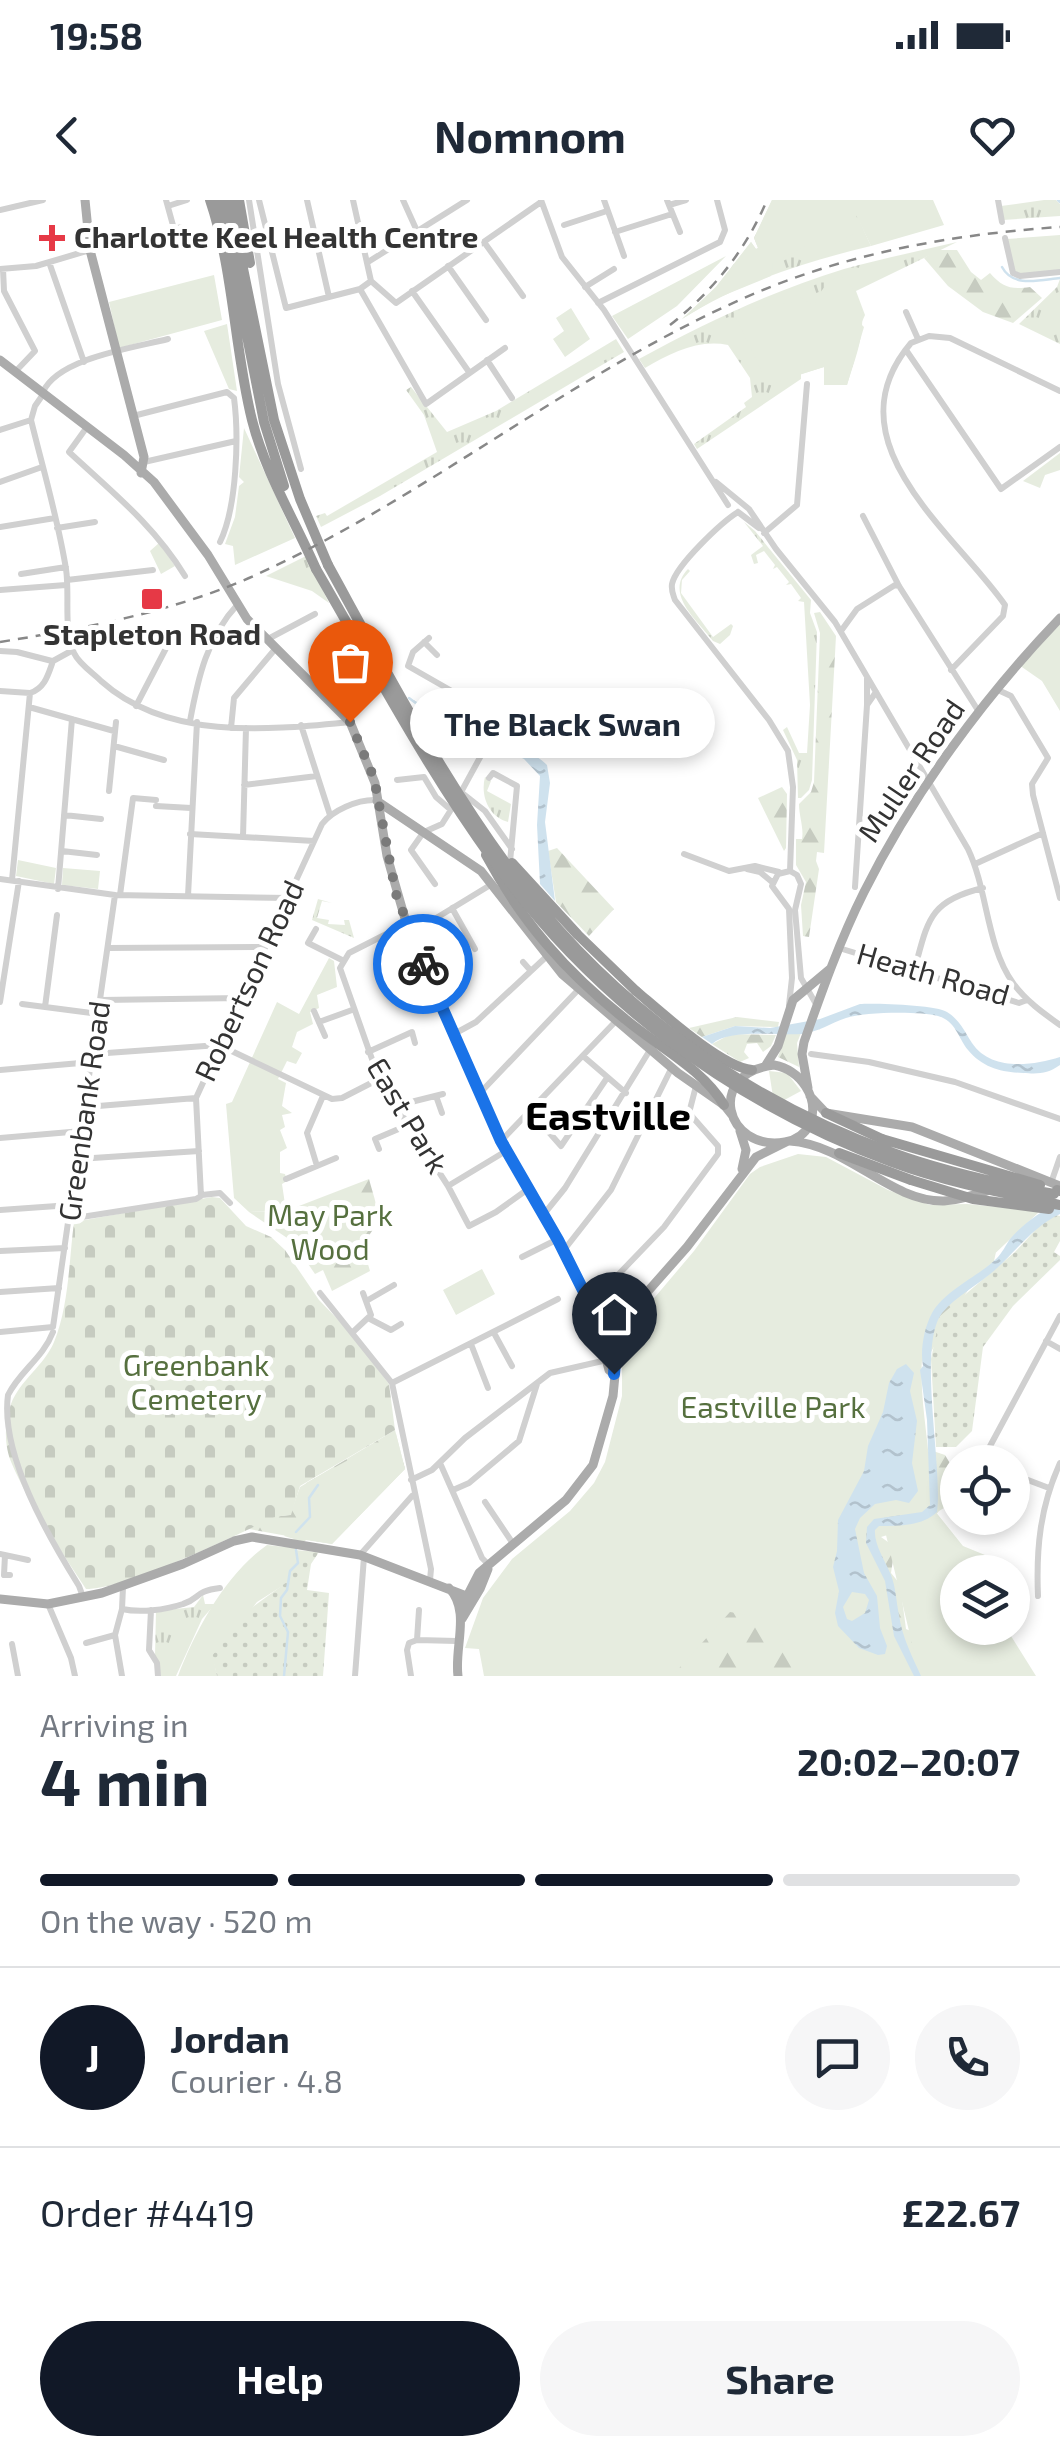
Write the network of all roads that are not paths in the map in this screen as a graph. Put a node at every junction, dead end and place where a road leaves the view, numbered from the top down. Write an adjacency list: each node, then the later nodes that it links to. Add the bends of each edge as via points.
1 (39, 200): 22 (street)
2 (85, 200): 33 (main road)
3 (187, 200): 20 (street)
4 (210, 200): 81 (highway, via 252,421)
5 (220, 200): 81 (highway, via 264,422)
6 (229, 200): 50 (highway)
7 (239, 200): 50 (highway)
8 (249, 200): 73 (street, via 274,368)
9 (259, 200): 46 (street, via 286,308)
10 (306, 200): 46 (street)
11 (354, 200): 36 (street)
12 (403, 200): 28 (street)
13 (468, 200): 21 (street)
14 (604, 200): 23 (street)
15 (686, 200): 19 (street)
16 (717, 200): 47 (street, via 725,230 720,242)
17 (998, 200): 25 (street)
18 (541, 201): 32 (street); 42 (street, via 557,248)
19 (668, 202): 24 (street)
20 (167, 203): 27 (street, via 174,229)
21 (456, 203): 28 (street)
22 (0, 210)
23 (608, 212): 26 (street); 29 (street)
24 (672, 214): 29 (street); 30 (street)
25 (1002, 222)
26 (564, 225)
27 (182, 226)
28 (417, 231): 36 (street)
29 (615, 232): 34 (street)
30 (680, 232)
31 (1005, 238): 40 (street, via 1016,275)
32 (484, 242): 37 (street); 45 (street)
33 (90, 250): 35 (street); 55 (main road)
34 (624, 256)
35 (49, 262): 38 (street); 58 (street)
36 (368, 262): 41 (street)
37 (448, 266): 44 (street); 49 (street)
38 (1, 269): 59 (street, via 4,292 35,350)
39 (614, 269): 42 (street)
40 (1060, 272)
41 (372, 281): 43 (street); 44 (street, via 396,303)
42 (585, 287): 47 (street)
43 (360, 289): 46 (street); 60 (street, via 426,404)
44 (412, 292): 60 (street)
45 (523, 296)
46 (329, 297)
47 (598, 303): 75 (street)
48 (906, 312): 52 (street)
49 (486, 320)
50 (258, 336): 89 (highway, via 267,391)
51 (168, 339): 55 (street)
52 (918, 339): 54 (street); 63 (street, via 950,338)
53 (504, 348): 57 (street)
54 (906, 350): 70 (street, via 1001,490); 107 (street, via 884,395 892,452 922,506 1006,607)
55 (115, 353): 58 (street); 65 (main road)
56 (0, 360): 59 (main road)
57 (487, 360): 60 (street); 64 (street)
58 (84, 362): 62 (street)
59 (16, 372): 62 (main road)
60 (469, 372)
61 (806, 384): 86 (street, via 798,505)
62 (44, 389): 66 (street); 67 (main road)
63 (1060, 390)
64 (512, 398)
65 (134, 416): 69 (street, via 228,392); 71 (main road)
66 (32, 420): 68 (street); 72 (street)
67 (88, 426): 71 (main road); 92 (street, via 70,453 146,521)
68 (0, 430)
69 (236, 441): 71 (street); 87 (street)
70 (1060, 447)
71 (140, 466): 96 (main road)
72 (42, 468): 74 (street); 80 (street)
73 (301, 470)
74 (0, 482)
75 (716, 482): 76 (street); 77 (street)
76 (739, 501): 77 (street); 78 (street); 86 (street)
77 (728, 506): 78 (street); 85 (street)
78 (737, 513): 85 (street); 86 (street)
79 (863, 516): 94 (street)
80 (55, 518): 83 (street); 84 (street)
81 (295, 520): 89 (highway)
82 (95, 522): 84 (street)
83 (0, 528)
84 (57, 528): 88 (street)
85 (715, 531): 157 (street, via 674,578 672,594 781,738 792,764)
86 (764, 532): 100 (street)
87 (220, 542)
88 (66, 567): 91 (street); 93 (street)
89 (322, 567): 142 (highway, bridge)
90 (152, 570): 93 (street)
91 (21, 574)
92 (185, 576)
93 (67, 583): 95 (street); 103 (street)
94 (900, 586): 100 (street, via 856,609); 107 (street)
95 (0, 590)
96 (238, 604): 101 (main road); 118 (street, via 210,644)
97 (315, 614): 101 (street)
98 (1060, 618): 109 (main road, Muller Road)
99 (176, 629): 115 (street)
100 (841, 631): 108 (street)
101 (266, 640): 102 (main road)
102 (276, 648): 119 (main road); 121 (street, via 234,698)
103 (73, 650): 106 (street); 115 (street)
104 (0, 652): 106 (street)
105 (437, 655): 131 (street, via 427,640 408,666 497,723)
106 (52, 661): 112 (street, via 46,681)
107 (951, 670): 116 (street)
108 (867, 676): 111 (street); 113 (street)
109 (998, 690): 116 (main road, Muller Road); 145 (street, via 1011,696 1047,757 1032,784)
110 (0, 691): 112 (street)
111 (876, 692): 113 (street); 128 (street)
112 (30, 693): 114 (street)
113 (867, 705): 164 (street, via 861,872)
114 (29, 706): 117 (street); 160 (street)
115 (136, 706): 118 (street)
116 (980, 713): 128 (main road, Muller Road)
117 (72, 720): 123 (street, via 115,726); 135 (street)
118 (193, 722): 121 (street); 133 (street)
119 (350, 722): 120 (street); 132 (main road)
120 (300, 725): 122 (street); 125 (street)
121 (230, 728): 122 (street)
122 (246, 728): 129 (street)
123 (114, 746): 124 (street); 130 (street)
124 (164, 760)
125 (317, 776): 129 (street); 136 (street)
126 (490, 778): 140 (street, via 493,772 517,786)
127 (397, 780): 134 (street, via 424,777)
128 (930, 783): 155 (street); 179 (main road, Muller Road, via 872,878)
129 (244, 786): 147 (street)
130 (110, 792)
131 (461, 792): 134 (street); 141 (street)
132 (376, 803): 136 (street, via 361,801); 138 (main road); 143 (main road)
133 (191, 808): 146 (street); 168 (street, Greenbank Road, via 133,798)
134 (451, 810): 139 (street)
135 (64, 815): 137 (street); 151 (street)
136 (330, 815): 148 (street, Robertson Road)
137 (101, 818)
138 (398, 818): 143 (main road); 144 (main road)
139 (442, 824): 144 (street); 149 (street)
140 (515, 825): 141 (street); 150 (street)
141 (497, 828): 150 (street)
142 (476, 829): 215 (highway, bridge, via 614,972 674,1024 739,1067); 219 (highway, bridge, via 503,884 561,964); 251 (highway, bridge, via 601,973 722,1068 893,1153 946,1170); 256 (highway, bridge, via 542,923 600,983 707,1070 892,1162)
143 (382, 831): 176 (main road)
144 (420, 832): 149 (main road); 162 (street, via 410,850)
145 (1043, 833): 155 (street); 171 (street)
146 (190, 834): 147 (street); 169 (street)
147 (243, 837): 148 (street)
148 (314, 841): 170 (street, Robertson Road)
149 (446, 848): 163 (main road)
150 (513, 850): 154 (street)
151 (62, 851): 153 (street); 166 (street)
152 (684, 854): 156 (street, via 721,869)
153 (97, 855)
154 (510, 862)
155 (975, 864): 165 (street)
156 (743, 869): 158 (street); 161 (street)
157 (790, 871): 158 (street); 167 (street, via 800,879)
158 (780, 872): 161 (street)
159 (0, 879): 160 (street)
160 (15, 880): 166 (street); 194 (street)
161 (772, 882): 172 (street, via 774,894)
162 (435, 884)
163 (492, 884): 173 (street); 181 (main road)
164 (855, 887)
165 (983, 888): 187 (street, via 955,895 937,910); 193 (street, via 1002,964)
166 (58, 889): 168 (street)
167 (798, 894): 172 (street); 184 (street)
168 (117, 895): 169 (street); 178 (street, Greenbank Road)
169 (188, 896): 170 (street)
170 (289, 898): 177 (street, Robertson Road)
171 (1060, 898)
172 (785, 900): 201 (street, via 792,978)
173 (452, 908): 176 (street); 180 (street)
174 (57, 915): 196 (street)
175 (316, 929): 182 (street, via 308,943)
176 (408, 929): 182 (street); 205 (main road)
177 (265, 947): 178 (street); 191 (street, Robertson Road)
178 (108, 948): 192 (street, Greenbank Road)
179 (840, 948): 185 (main road, Muller Road); 187 (street, Heath Road)
180 (476, 949)
181 (546, 957): 186 (street); 189 (main road)
182 (342, 960): 198 (street, East Park)
183 (523, 962): 186 (street)
184 (799, 965): 188 (street, via 810,977); 190 (street)
185 (831, 968): 188 (main road, Muller Road); 199 (main road, Muller Road)
186 (531, 971): 205 (street)
187 (914, 971): 193 (street, Heath Road)
188 (822, 978): 190 (main road, Muller Road)
189 (578, 990): 203 (main road); 220 (street)
190 (807, 990): 199 (street); 201 (main road, Muller Road)
191 (242, 998): 192 (street); 208 (street, Robertson Road)
192 (101, 1000): 200 (street, Greenbank Road)
193 (1027, 1000): 204 (street)
194 (0, 1002)
195 (22, 1004): 196 (street)
196 (45, 1007): 200 (street)
197 (314, 1010): 202 (street)
198 (352, 1010): 202 (street); 210 (street, East Park)
199 (815, 1012): 221 (main road, Muller Road, via 802,1054)
200 (99, 1014): 212 (street, Greenbank Road)
201 (787, 1014): 215 (main road, Muller Road, via 772,1058)
202 (319, 1022): 206 (street)
203 (615, 1022): 209 (main road); 211 (street)
204 (1060, 1025)
205 (454, 1034): 220 (main road)
206 (325, 1036)
207 (415, 1044): 210 (street, via 412,1032)
208 (219, 1046): 212 (street); 223 (street); 224 (street, Robertson Road)
209 (650, 1050): 214 (main road); 222 (street)
210 (368, 1052): 218 (street, East Park)
211 (583, 1056): 217 (street); 229 (street)
212 (92, 1058): 216 (street); 226 (street, Greenbank Road)
213 (817, 1064): 231 (street, via 814,1054 869,1062 955,1082)
214 (672, 1067): 219 (main road); 262 (street, via 611,1190)
215 (758, 1068): 221 (main road, via 786,1068); 227 (main road, via 738,1080)
216 (0, 1070)
217 (606, 1078): 222 (street); 229 (street, via 561,1146)
218 (379, 1079): 223 (street, via 342,1098); 225 (street, East Park)
219 (700, 1083): 227 (highway); 265 (street, via 689,1113 718,1154)
220 (480, 1092): 236 (main road)
221 (809, 1092): 230 (main road); 237 (main road, via 810,1124)
222 (626, 1093): 258 (street)
223 (322, 1096): 246 (street, via 307,1133)
224 (196, 1098): 226 (street); 239 (street, Robertson Road)
225 (395, 1106): 228 (street, via 440,1095); 232 (street, East Park)
226 (86, 1107): 234 (street, Greenbank Road)
227 (728, 1110): 233 (main road)
228 (442, 1112)
229 (531, 1112): 236 (street)
230 (826, 1114): 245 (main road, via 912,1127); 251 (highway, bridge, via 882,1139)
231 (1060, 1119)
232 (408, 1125): 238 (street, via 374,1136); 249 (street, East Park)
233 (739, 1128): 237 (main road, via 762,1143); 247 (main road, via 746,1154)
234 (82, 1132): 235 (street); 244 (street, Greenbank Road)
235 (0, 1138)
236 (501, 1141): 240 (main road)
237 (788, 1142): 241 (main road); 247 (main road, via 760,1154)
238 (379, 1148)
239 (199, 1151): 244 (street); 253 (street, Robertson Road)
240 (506, 1152): 249 (street); 252 (main road)
241 (839, 1153): 250 (main road, via 920,1198 957,1199); 256 (highway, bridge, via 973,1199)
242 (1060, 1157): 251 (street)
243 (336, 1158): 246 (street)
244 (78, 1160): 255 (street, Greenbank Road)
245 (996, 1161): 250 (main road, via 1004,1171); 251 (main road)
246 (316, 1166): 248 (street)
247 (739, 1176): 274 (main road)
248 (286, 1179)
249 (448, 1186): 252 (street, East Park, via 469,1226)
250 (1002, 1186): 251 (main road)
251 (1056, 1188)
252 (528, 1189): 258 (main road)
253 (199, 1197): 254 (street, via 220,1193); 259 (street)
254 (230, 1203)
255 (71, 1206): 257 (street); 259 (street, Greenbank Road)
256 (1060, 1208)
257 (0, 1210)
258 (544, 1214): 260 (main road)
259 (69, 1219): 261 (street, Greenbank Road)
260 (558, 1240): 262 (main road); 264 (street)
261 (65, 1248): 263 (street); 267 (street, Greenbank Road)
262 (564, 1250): 271 (main road)
263 (0, 1251)
264 (522, 1257)
265 (616, 1277)
266 (394, 1286): 273 (street, via 366,1296)
267 (58, 1288): 268 (street); 276 (street, Greenbank Road)
268 (0, 1292)
269 (320, 1293): 277 (street)
270 (558, 1300): 279 (street)
271 (593, 1312): 274 (main road, via 610,1325); 282 (main road); 284 (main road)
272 (1060, 1316): 280 (street)
273 (370, 1319): 275 (street, via 390,1330); 277 (street)
274 (620, 1322): 282 (main road); 284 (main road)
275 (401, 1324)
276 (53, 1330): 278 (street); 290 (street, Greenbank Road, via 8,1397)
277 (354, 1331): 287 (street)
278 (0, 1332)
279 (494, 1333): 281 (street); 285 (street)
280 (1046, 1341): 283 (street); 291 (street)
281 (471, 1344): 287 (street); 289 (street)
282 (610, 1347): 284 (main road); 286 (main road)
283 (1060, 1349)
284 (611, 1360): 286 (main road); 288 (street)
285 (512, 1366)
286 (614, 1374): 301 (main road, via 612,1406 593,1465 566,1500)
287 (392, 1383): 295 (street)
288 (537, 1383): 292 (street); 298 (street, via 519,1441)
289 (488, 1388)
290 (2, 1445)
291 (991, 1445)
292 (440, 1463): 295 (street); 298 (street)
293 (6, 1464): 313 (street)
294 (1060, 1464): 297 (street)
295 (411, 1480): 299 (street)
296 (1030, 1481): 297 (street)
297 (1048, 1488): 312 (street, via 1038,1541)
298 (452, 1490): 305 (street)
299 (413, 1496): 303 (street); 307 (street)
300 (485, 1502): 301 (street)
301 (514, 1545): 305 (main road)
302 (3, 1554): 304 (street); 306 (street, via 4,1575)
303 (362, 1555): 307 (main road); 308 (main road, via 252,1537); 329 (street)
304 (28, 1560)
305 (490, 1566): 311 (main road); 311 (main road)
306 (10, 1576)
307 (430, 1580): 309 (main road)
308 (122, 1586): 313 (main road); 316 (street)
309 (448, 1587): 311 (main road); 319 (main road)
310 (220, 1588): 317 (street)
311 (469, 1595): 319 (main road)
312 (1038, 1596)
313 (82, 1597): 315 (main road)
314 (0, 1599): 315 (main road)
315 (48, 1604): 326 (street)
316 (122, 1609): 317 (street); 320 (street)
317 (151, 1609): 328 (street, via 149,1650)
318 (419, 1610): 321 (street)
319 (461, 1614): 322 (main road)
320 (116, 1635): 323 (street); 327 (street)
321 (417, 1640): 322 (street); 330 (street, via 407,1650)
322 (457, 1641): 331 (main road)
323 (86, 1643)
324 (12, 1644): 325 (street)
325 (18, 1676)
326 (74, 1676)
327 (122, 1676)
328 (158, 1676)
329 (355, 1676)
330 (411, 1676)
331 (458, 1676)

